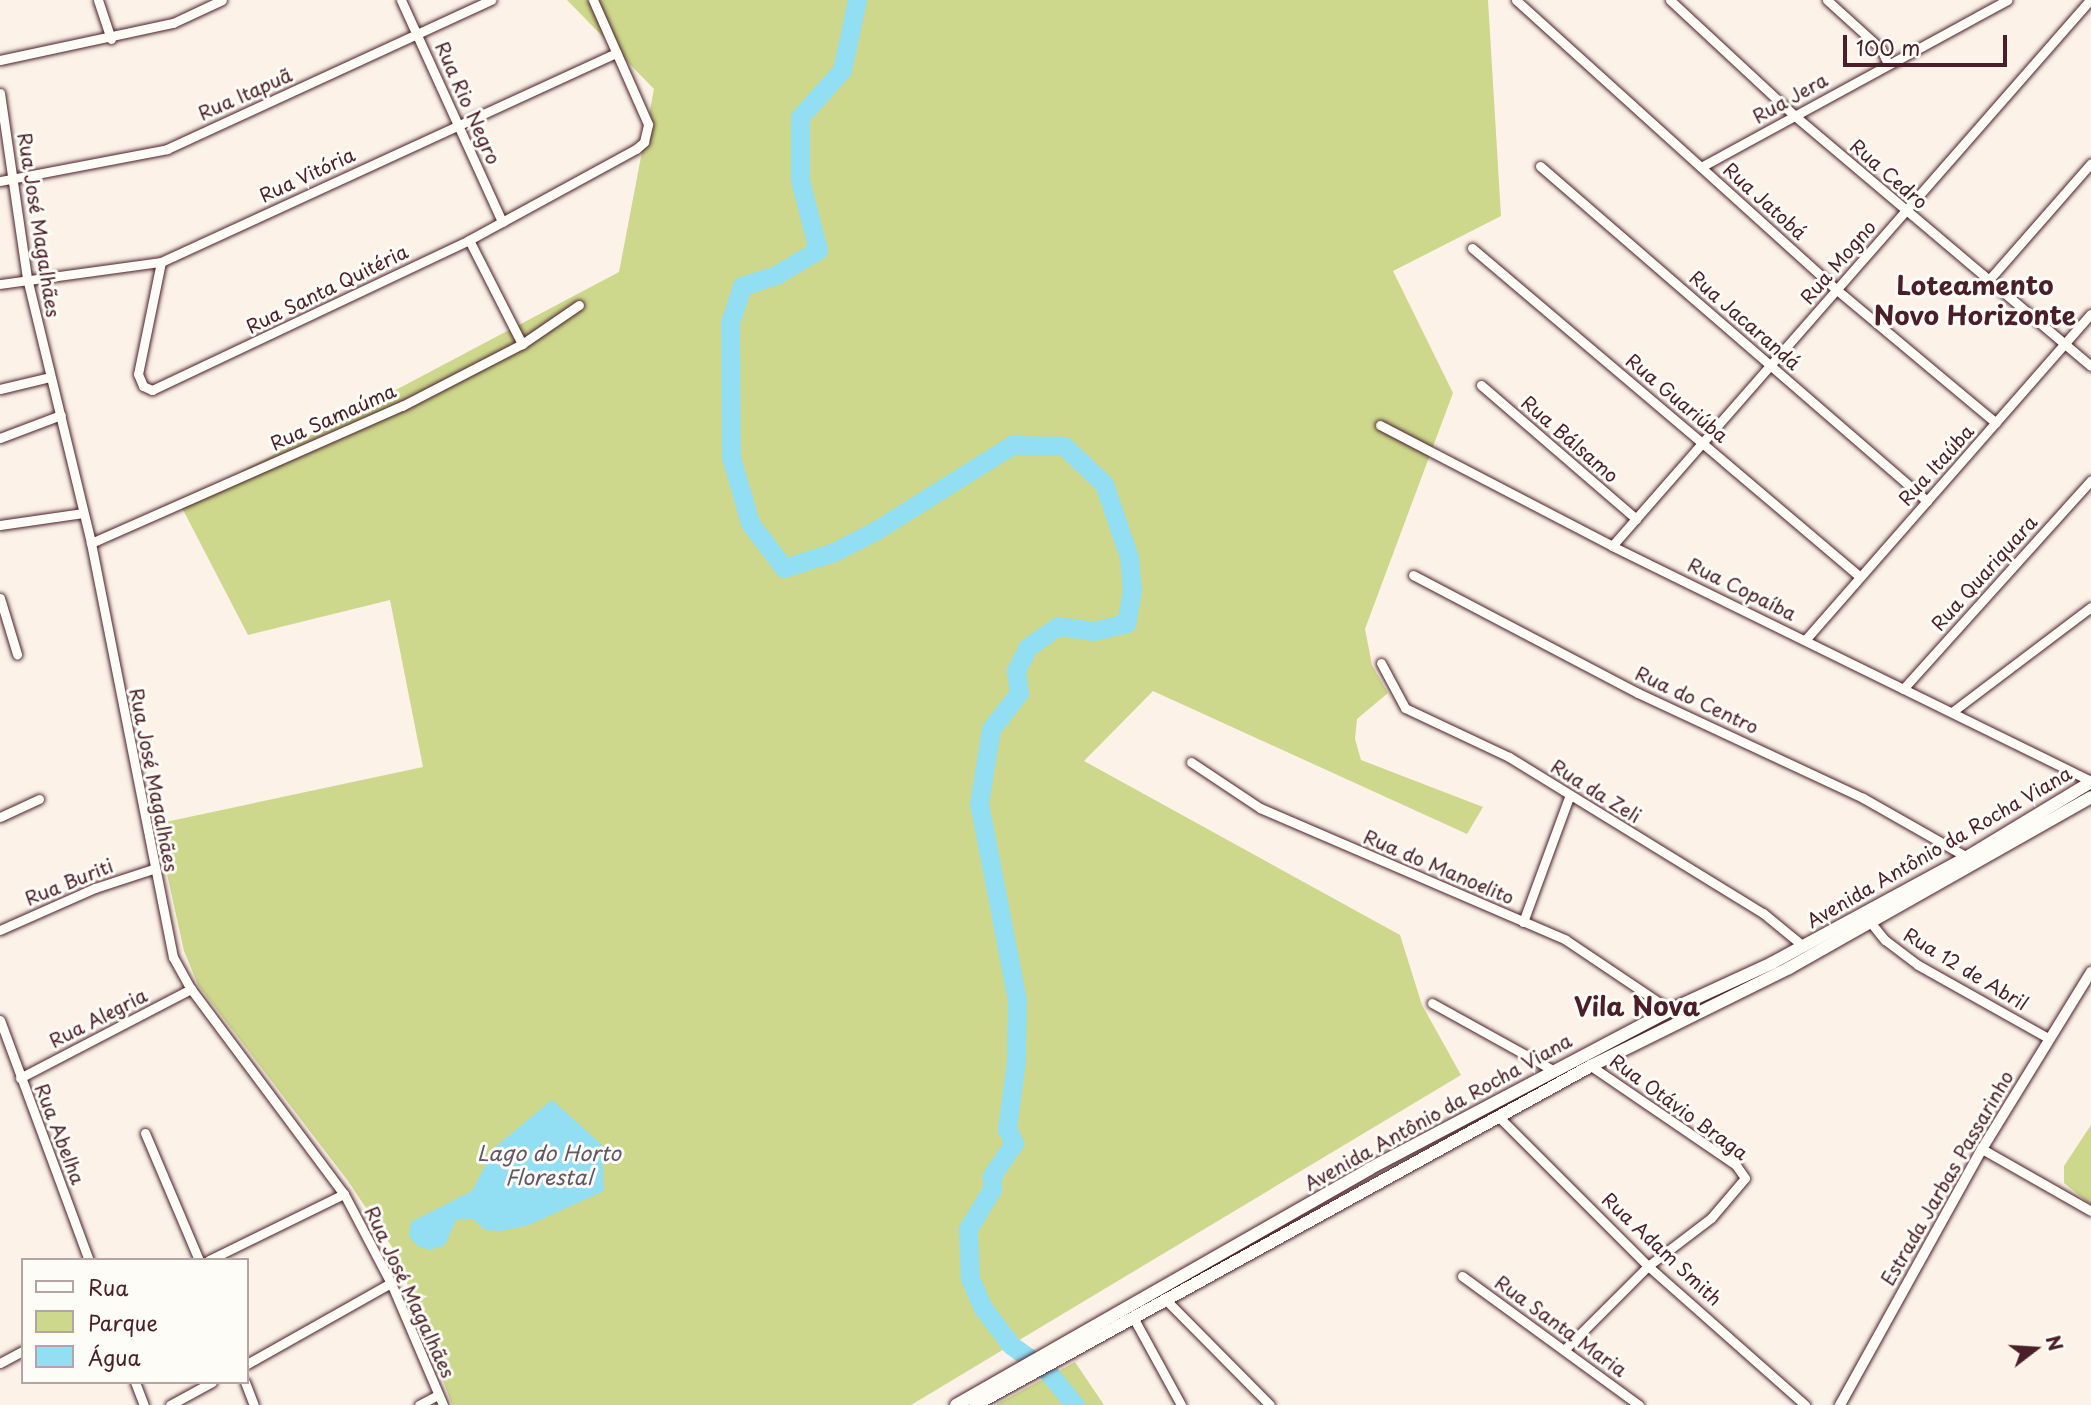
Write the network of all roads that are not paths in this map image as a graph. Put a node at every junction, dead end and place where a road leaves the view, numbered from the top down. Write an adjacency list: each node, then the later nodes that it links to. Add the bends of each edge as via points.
1 (98, 0): 13 (street)
2 (222, 0): 13 (street, via 173,23)
3 (401, 0): 12 (street, Rua Rio Negro)
4 (491, 0): 12 (street, Rua Itapuã)
5 (593, 0): 14 (street)
6 (1516, 0): 22 (street, Rua Jatobá)
7 (1670, 0): 18 (street, Rua Cedro)
8 (1827, 0): 16 (street, via 1881,49)
9 (2007, 0): 11 (street, Rua Jera)
10 (2090, 0): 25 (street, Rua Mogno)
11 (1989, 3): 16 (street, Rua Jera, via 1941,40)
12 (418, 35): 19 (street, Rua Rio Negro); 23 (street, Rua Itapuã, via 167,149)
13 (111, 39): 15 (street)
14 (616, 53): 19 (street, Rua Vitória); 26 (street, Rua Santa Quitéria, via 648,124 643,142)
15 (0, 60)
16 (1888, 64): 18 (street, Rua Jera)
17 (0, 93): 23 (street, Rua José Magalhães)
18 (1796, 116): 22 (street, Rua Jera); 25 (street, Rua Cedro)
19 (458, 123): 26 (street, Rua Rio Negro); 29 (street, Rua Vitória)
20 (2091, 163): 31 (street)
21 (1539, 166): 38 (street, Rua Jacarandá)
22 (1701, 167): 33 (street, Rua Jatobá)
23 (13, 179): 24 (street, Rua Itapuã); 30 (street, Rua José Magalhães)
24 (0, 181)
25 (1905, 211): 31 (street, Rua Cedro); 33 (street, Rua Mogno)
26 (502, 222): 27 (street, Rua Santa Quitéria)
27 (469, 240): 29 (street, Rua Santa Quitéria, via 152,390 143,386 138,374); 36 (street)
28 (1472, 248): 47 (street, Rua Guariúba)
29 (161, 262): 30 (street, Rua Vitória)
30 (27, 278): 32 (street, Rua Vitória); 40 (street, Rua José Magalhães)
31 (1987, 282): 37 (street, Rua Cedro)
32 (0, 284)
33 (1838, 290): 38 (street, Rua Mogno); 44 (street, Rua Jatobá)
34 (579, 305): 36 (street, Rua Samaúma)
35 (2091, 314): 37 (street, Rua Itaúba)
36 (522, 344): 53 (street, Rua Samaúma, via 402,407)
37 (2063, 346): 39 (street, Rua Cedro); 44 (street, Rua Itaúba)
38 (1771, 366): 47 (street, Rua Mogno); 49 (street, Rua Jacarandá)
39 (2091, 366)
40 (50, 377): 42 (street); 43 (street, Rua José Magalhães)
41 (1481, 385): 51 (street, Rua Bálsamo)
42 (0, 389)
43 (61, 415): 46 (street); 50 (street, Rua José Magalhães)
44 (1996, 423): 49 (street, Rua Itaúba)
45 (1380, 425): 54 (street, Rua Copaíba)
46 (0, 438)
47 (1703, 443): 51 (street, Rua Mogno); 56 (street, Rua Guariúba)
48 (2091, 480): 62 (street, Rua Quariquara)
49 (1927, 501): 56 (street, Rua Itaúba)
50 (83, 513): 52 (street); 53 (street, Rua José Magalhães)
51 (1636, 519): 54 (street, Rua Mogno)
52 (0, 525)
53 (91, 542): 71 (street, Rua José Magalhães)
54 (1612, 546): 59 (street, Rua Copaíba)
55 (1413, 575): 70 (street, Rua do Centro, via 1627,688 1863,799)
56 (1859, 576): 59 (street, Rua Itaúba)
57 (0, 598): 60 (street)
58 (2091, 607): 63 (street)
59 (1806, 639): 62 (street, Rua Copaíba)
60 (17, 654)
61 (1381, 663): 66 (street, Rua da Zeli, via 1405,708 1509,757)
62 (1903, 689): 63 (street, Rua Copaíba)
63 (1952, 712): 65 (street, Rua Copaíba)
64 (1191, 762): 72 (street, Rua do Manoelito, via 1260,808)
65 (2091, 781): 70 (main road, Avenida Antônio da Rocha Viana)
66 (1569, 797): 72 (street); 75 (street, Rua da Zeli, via 1763,913)
67 (2091, 797): 73 (main road, Avenida Antônio da Rocha Viana)
68 (39, 799): 69 (street)
69 (0, 817)
70 (1967, 857): 75 (main road, Avenida Antônio da Rocha Viana)
71 (153, 869): 74 (street, Rua Buriti, via 95,888); 77 (street, Rua José Magalhães, via 173,957)
72 (1523, 922): 79 (street, Rua do Manoelito, via 1566,940)
73 (1871, 923): 81 (street, Rua 12 de Abril, via 1918,965); 82 (main road, Avenida Antônio da Rocha Viana)
74 (0, 930)
75 (1803, 946): 79 (main road, Avenida Antônio da Rocha Viana)
76 (2091, 972): 81 (street, Estrada Jarbas Passarinho)
77 (191, 989): 84 (street, Rua Alegria); 88 (street, Rua José Magalhães, via 309,1141)
78 (1432, 1003): 83 (street)
79 (1670, 1010): 83 (main road, Avenida Antônio da Rocha Viana)
80 (0, 1020): 84 (street, Rua Abelha)
81 (2048, 1038): 87 (street, Estrada Jarbas Passarinho)
82 (1591, 1066): 85 (main road, Avenida Antônio da Rocha Viana); 93 (street, Rua Otávio Braga, via 1736,1165 1745,1178 1700,1228)
83 (1553, 1070): 100 (main road, Avenida Antônio da Rocha Viana, via 1368,1169)
84 (20, 1078): 90 (street, Rua Abelha)
85 (1498, 1116): 93 (street, Rua Adam Smith); 96 (main road, Avenida Antônio da Rocha Viana)
86 (145, 1133): 91 (street)
87 (1982, 1149): 89 (street); 117 (street, Estrada Jarbas Passarinho)
88 (344, 1194): 92 (street); 95 (street, Rua José Magalhães)
89 (2091, 1211)
90 (88, 1258)
91 (198, 1258)
92 (213, 1258)
93 (1648, 1266): 98 (street); 116 (street, Rua Adam Smith)
94 (1462, 1276): 98 (street, Rua Santa Maria)
95 (391, 1283): 102 (street); 106 (street, Rua José Magalhães)
96 (1167, 1301): 97 (main road, Avenida Antônio da Rocha Viana); 114 (street)
97 (1134, 1319): 100 (main road, Avenida Antônio da Rocha Viana); 113 (street)
98 (1564, 1350): 115 (street, Rua Santa Maria)
99 (21, 1352): 101 (street)
100 (1047, 1360): 107 (main road, Avenida Antônio da Rocha Viana)
101 (0, 1363)
102 (248, 1363)
103 (136, 1384): 108 (street)
104 (208, 1384): 109 (street)
105 (246, 1384): 110 (street)
106 (438, 1395): 111 (street); 112 (street, Rua José Magalhães)
107 (966, 1403)
108 (144, 1405)
109 (170, 1405)
110 (254, 1405)
111 (419, 1405)
112 (443, 1405)
113 (1181, 1405)
114 (1270, 1405)
115 (1639, 1405)
116 (1805, 1405)
117 (1840, 1405)

